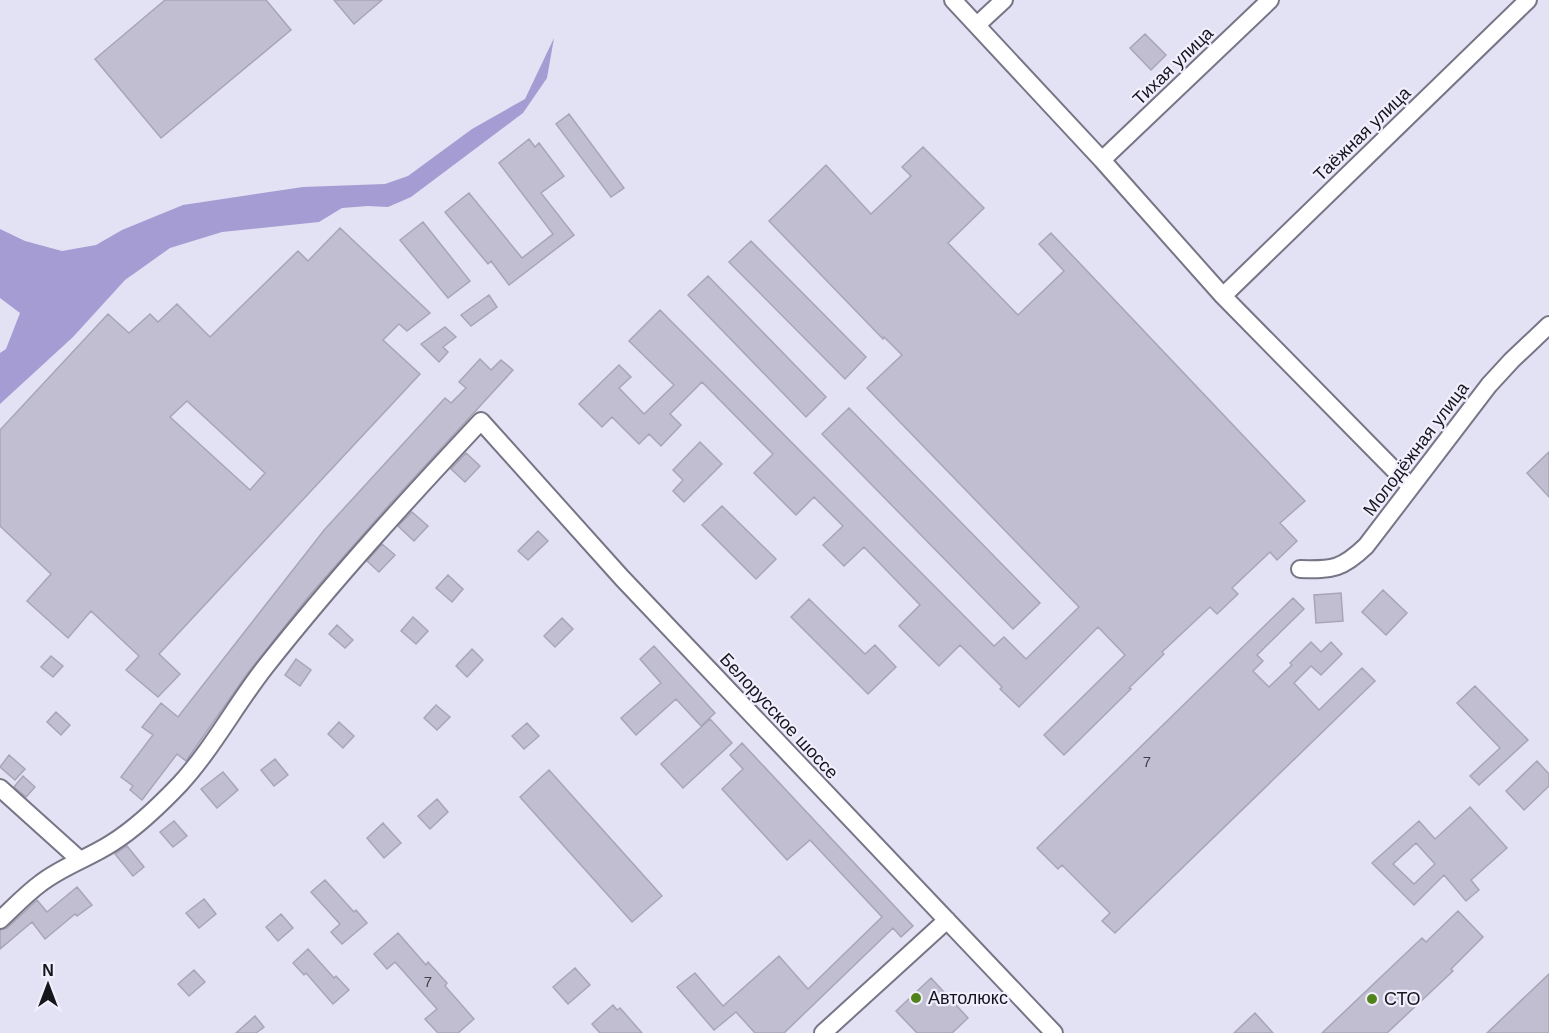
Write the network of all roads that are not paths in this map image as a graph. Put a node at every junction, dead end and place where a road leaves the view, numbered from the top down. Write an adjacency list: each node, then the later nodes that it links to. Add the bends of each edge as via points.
1 (954, 0): 5 (street)
2 (1004, 0): 5 (street)
3 (1270, 0): 6 (street, Тихая улица)
4 (1528, 0): 7 (street, Таёжная улица)
5 (977, 26): 6 (street)
6 (1102, 160): 7 (street)
7 (1223, 296): 9 (street)
8 (1549, 325): 9 (street, Молодёжная улица, via 1489,385)
9 (1411, 487): 10 (street, Молодёжная улица, via 1351,561 1324,570)
10 (1300, 568)
11 (0, 788): 12 (street)
12 (80, 860): 13 (street, via 40,884); 14 (street, Белорусское шоссе, via 126,834 180,783 264,668 324,595 481,421 622,578)
13 (0, 920)
14 (947, 920): 15 (street); 16 (street, Белорусское шоссе)
15 (823, 1033)
16 (1054, 1033)

